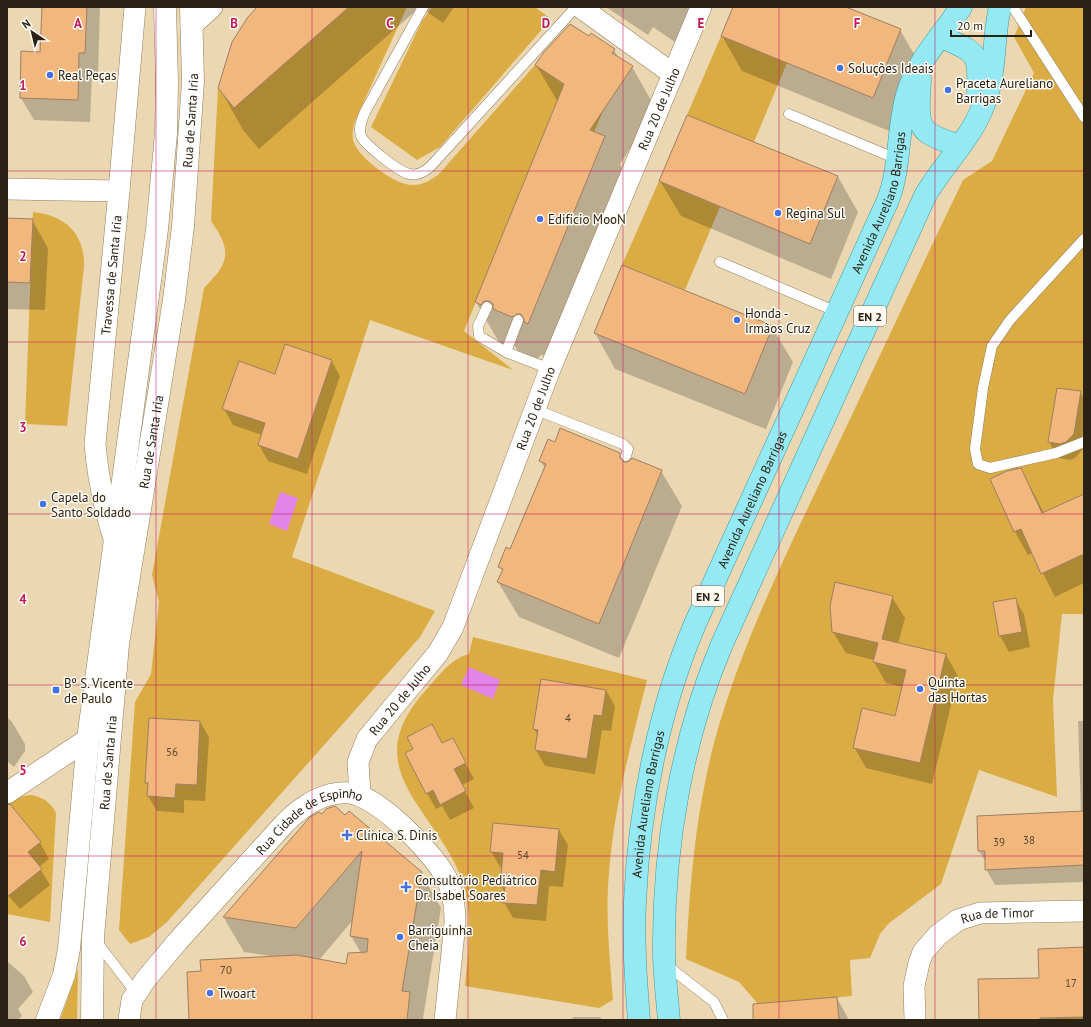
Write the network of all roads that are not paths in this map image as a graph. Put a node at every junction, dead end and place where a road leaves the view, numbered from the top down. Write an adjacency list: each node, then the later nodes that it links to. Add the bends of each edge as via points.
1 (135, 7): 21 (street, Travessa de Santa Iria)
2 (165, 7): 32 (main road, Rua de Santa Iria, via 166,121 158,229)
3 (212, 7): 11 (street)
4 (423, 7): 5 (lane, via 365,112 360,127 361,136 369,146 411,175 430,167)
5 (576, 7)
6 (580, 7): 14 (street)
7 (701, 7): 14 (street, Rua 20 de Julho)
8 (1000, 7): 17 (main road, Avenida Aureliano Barrigas / EN 2, via 992,80)
9 (1013, 7): 16 (lane)
10 (959, 8): 12 (main road, Avenida Aureliano Barrigas / EN 2)
11 (191, 16): 37 (main road, Rua de Santa Iria, via 193,81 183,226 174,300 119,630)
12 (940, 36): 13 (main road, Avenida Aureliano Barrigas / EN 2); 17 (main road, via 969,49 977,58)
13 (920, 64): 18 (main road, via 922,126 931,134); 19 (main road, Avenida Aureliano Barrigas / EN 2, via 905,104)
14 (673, 74): 28 (street, Rua 20 de Julho)
15 (789, 114): 19 (lane)
16 (1084, 116)
17 (978, 118): 18 (main road, Avenida Aureliano Barrigas / EN 2)
18 (960, 146): 38 (main road, Avenida Aureliano Barrigas / EN 2, via 940,171 925,196 708,677 691,732 675,809 669,863)
19 (899, 160): 25 (main road, Avenida Aureliano Barrigas / EN 2, via 888,200)
20 (7, 189): 21 (street)
21 (119, 191): 32 (street, Travessa de Santa Iria, via 95,444 97,476 103,507)
22 (1084, 239): 30 (lane, via 1010,320 992,346 982,388 975,449 978,464 990,468 1056,453)
23 (720, 262): 25 (lane)
24 (487, 307): 27 (lane, via 478,326 479,336)
25 (837, 312): 44 (main road, Avenida Aureliano Barrigas / EN 2, via 695,624 661,722 649,784 636,879)
26 (518, 320): 27 (lane)
27 (506, 352): 28 (lane)
28 (550, 369): 29 (street, Rua 20 de Julho)
29 (534, 409): 31 (lane, via 623,444 628,449); 35 (street, Rua 20 de Julho, via 449,636 426,668 375,727 363,746 358,762)
30 (1084, 442)
31 (626, 456)
32 (114, 542): 33 (main road, Rua de Santa Iria)
33 (88, 739): 34 (street); 40 (main road, Rua de Santa Iria, via 70,934 64,975)
34 (7, 792)
35 (360, 795): 39 (street, Rua Cidade de Espinho, via 342,793 323,797 294,814 178,941); 43 (street, Rua Cidade de Espinho, via 377,804 411,835 434,859 449,883 455,916)
36 (1084, 911): 47 (street, Rua de Timor, via 999,912 969,916 947,927 930,942 919,963 914,986)
37 (93, 937): 39 (lane); 41 (main road, Rua de Santa Iria)
38 (664, 964): 45 (main road, Avenida Aureliano Barrigas / EN 2); 46 (lane, via 714,1002)
39 (136, 993): 42 (street, Rua Cidade de Espinho, via 130,1006)
40 (47, 1020)
41 (92, 1020)
42 (128, 1020)
43 (445, 1020)
44 (639, 1020)
45 (669, 1020)
46 (723, 1020)
47 (915, 1020)

